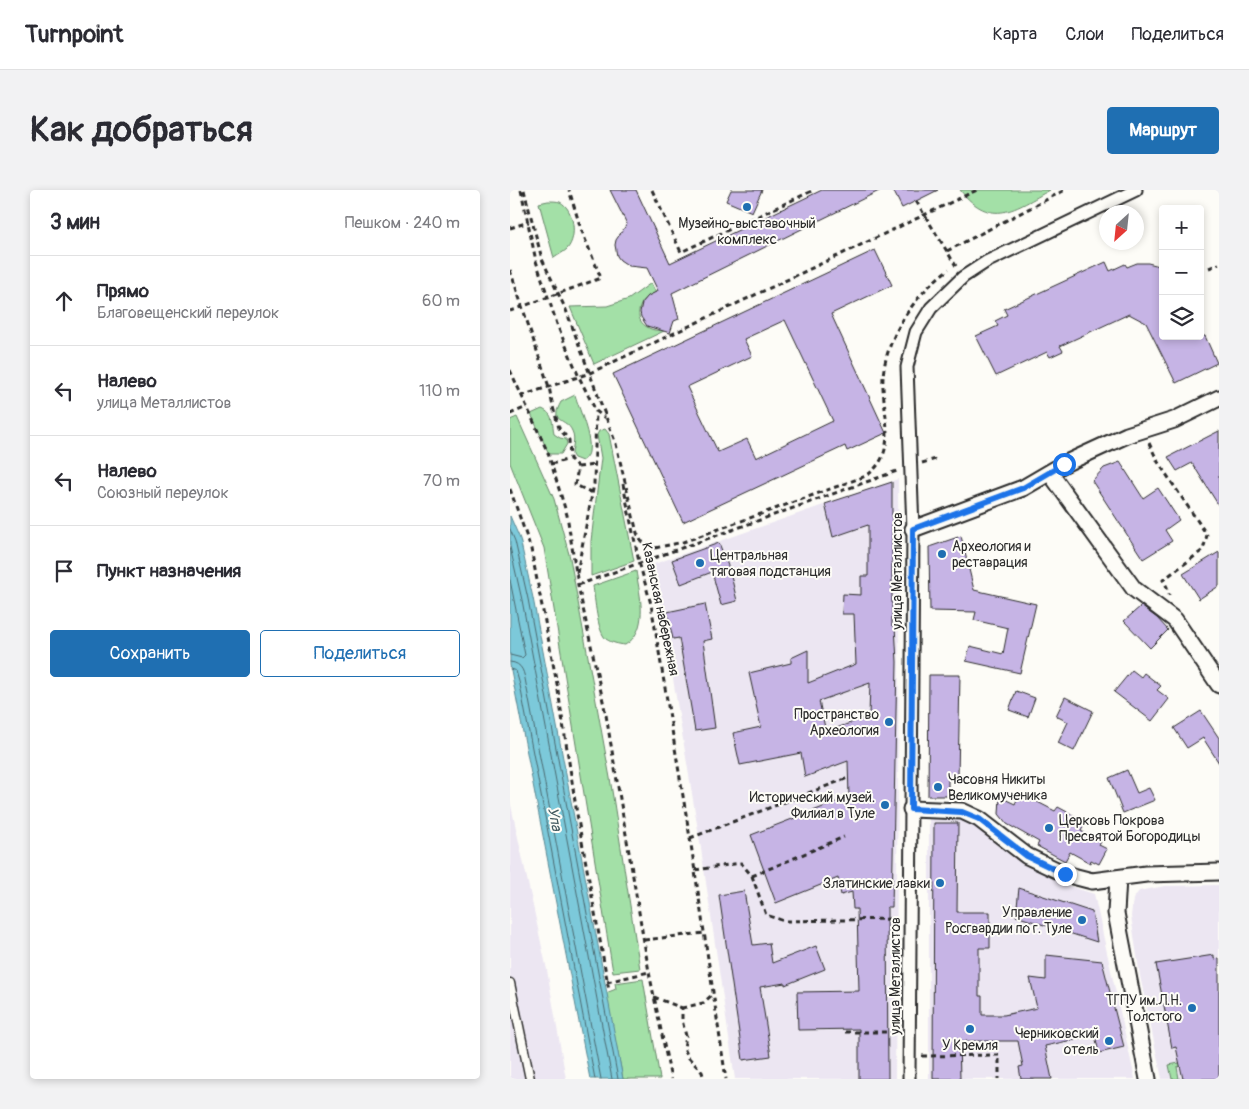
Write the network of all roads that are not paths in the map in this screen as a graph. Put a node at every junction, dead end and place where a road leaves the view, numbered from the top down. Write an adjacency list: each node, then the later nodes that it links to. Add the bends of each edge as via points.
1 (1136, 190): 4 (street, улица Металлистов, via 986,262 949,288 931,308 916,332 907,367)
2 (1219, 398): 3 (street, via 1174,420 1109,443)
3 (1050, 472): 4 (street, via 1023,488); 5 (street, via 1134,589 1175,620)
4 (913, 529): 6 (street, улица Металлистов)
5 (1219, 685)
6 (911, 809): 8 (street, via 962,812 979,819 1027,856 1065,874 1092,881); 11 (street, улица Металлистов)
7 (1219, 872): 8 (street)
8 (1118, 878): 12 (street, via 1116,913)
9 (510, 983): 10 (lane)
10 (530, 1079)
11 (909, 1079)
12 (1148, 1079)

